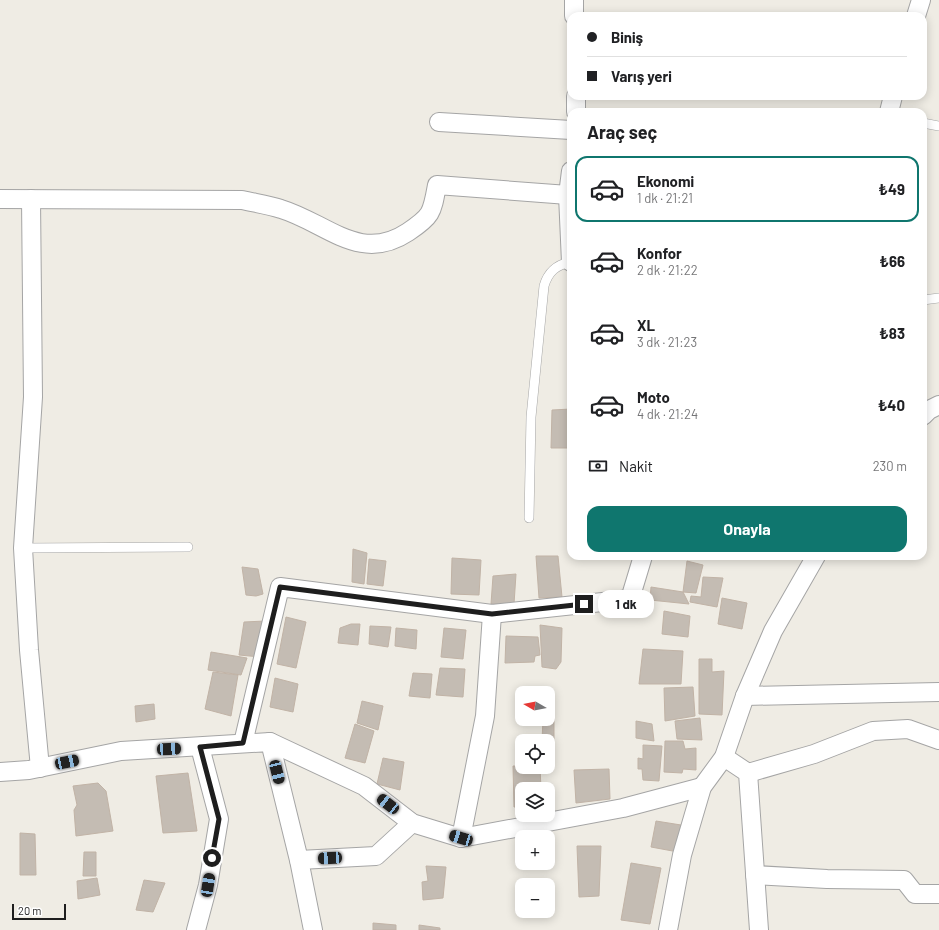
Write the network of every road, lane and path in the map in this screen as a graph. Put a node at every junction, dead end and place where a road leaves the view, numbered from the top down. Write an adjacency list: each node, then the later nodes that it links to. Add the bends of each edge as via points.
1 (574, 0): 3 (street)
2 (921, 0): 4 (street)
3 (574, 12)
4 (917, 12)
5 (439, 122): 8 (street)
6 (927, 124): 7 (lane)
7 (939, 126)
8 (567, 130)
9 (567, 195): 11 (street, via 437,185 433,207 424,221 392,241 367,245 348,240 281,208 242,200)
10 (0, 199): 11 (street)
11 (31, 199): 17 (street, via 33,397)
12 (567, 263): 15 (lane, via 553,269 544,286 531,417)
13 (939, 298): 14 (lane)
14 (927, 300)
15 (529, 518)
16 (188, 547): 17 (lane)
17 (23, 548): 28 (street)
18 (642, 560): 20 (street, via 630,599)
19 (814, 560): 22 (street, via 773,631)
20 (492, 614): 25 (street, via 280,587); 33 (street, via 485,716)
21 (939, 692): 22 (street)
22 (745, 696): 27 (street)
23 (939, 740): 30 (street, via 908,729 873,731 814,754)
24 (270, 742): 25 (street); 32 (street, via 364,786); 34 (street)
25 (243, 743): 26 (street)
26 (200, 747): 28 (street, via 121,751); 37 (street, via 219,819 208,885)
27 (724, 757): 30 (street); 31 (street)
28 (40, 768): 29 (street)
29 (0, 772)
30 (748, 773): 35 (street)
31 (702, 787): 33 (street, via 623,808); 39 (street, via 682,855)
32 (412, 823): 33 (street); 34 (street, via 376,856)
33 (461, 838)
34 (299, 860): 38 (street)
35 (755, 874): 36 (street, via 827,879 904,880 915,894); 40 (street)
36 (939, 894)
37 (196, 930)
38 (313, 930)
39 (668, 930)
40 (759, 930)

